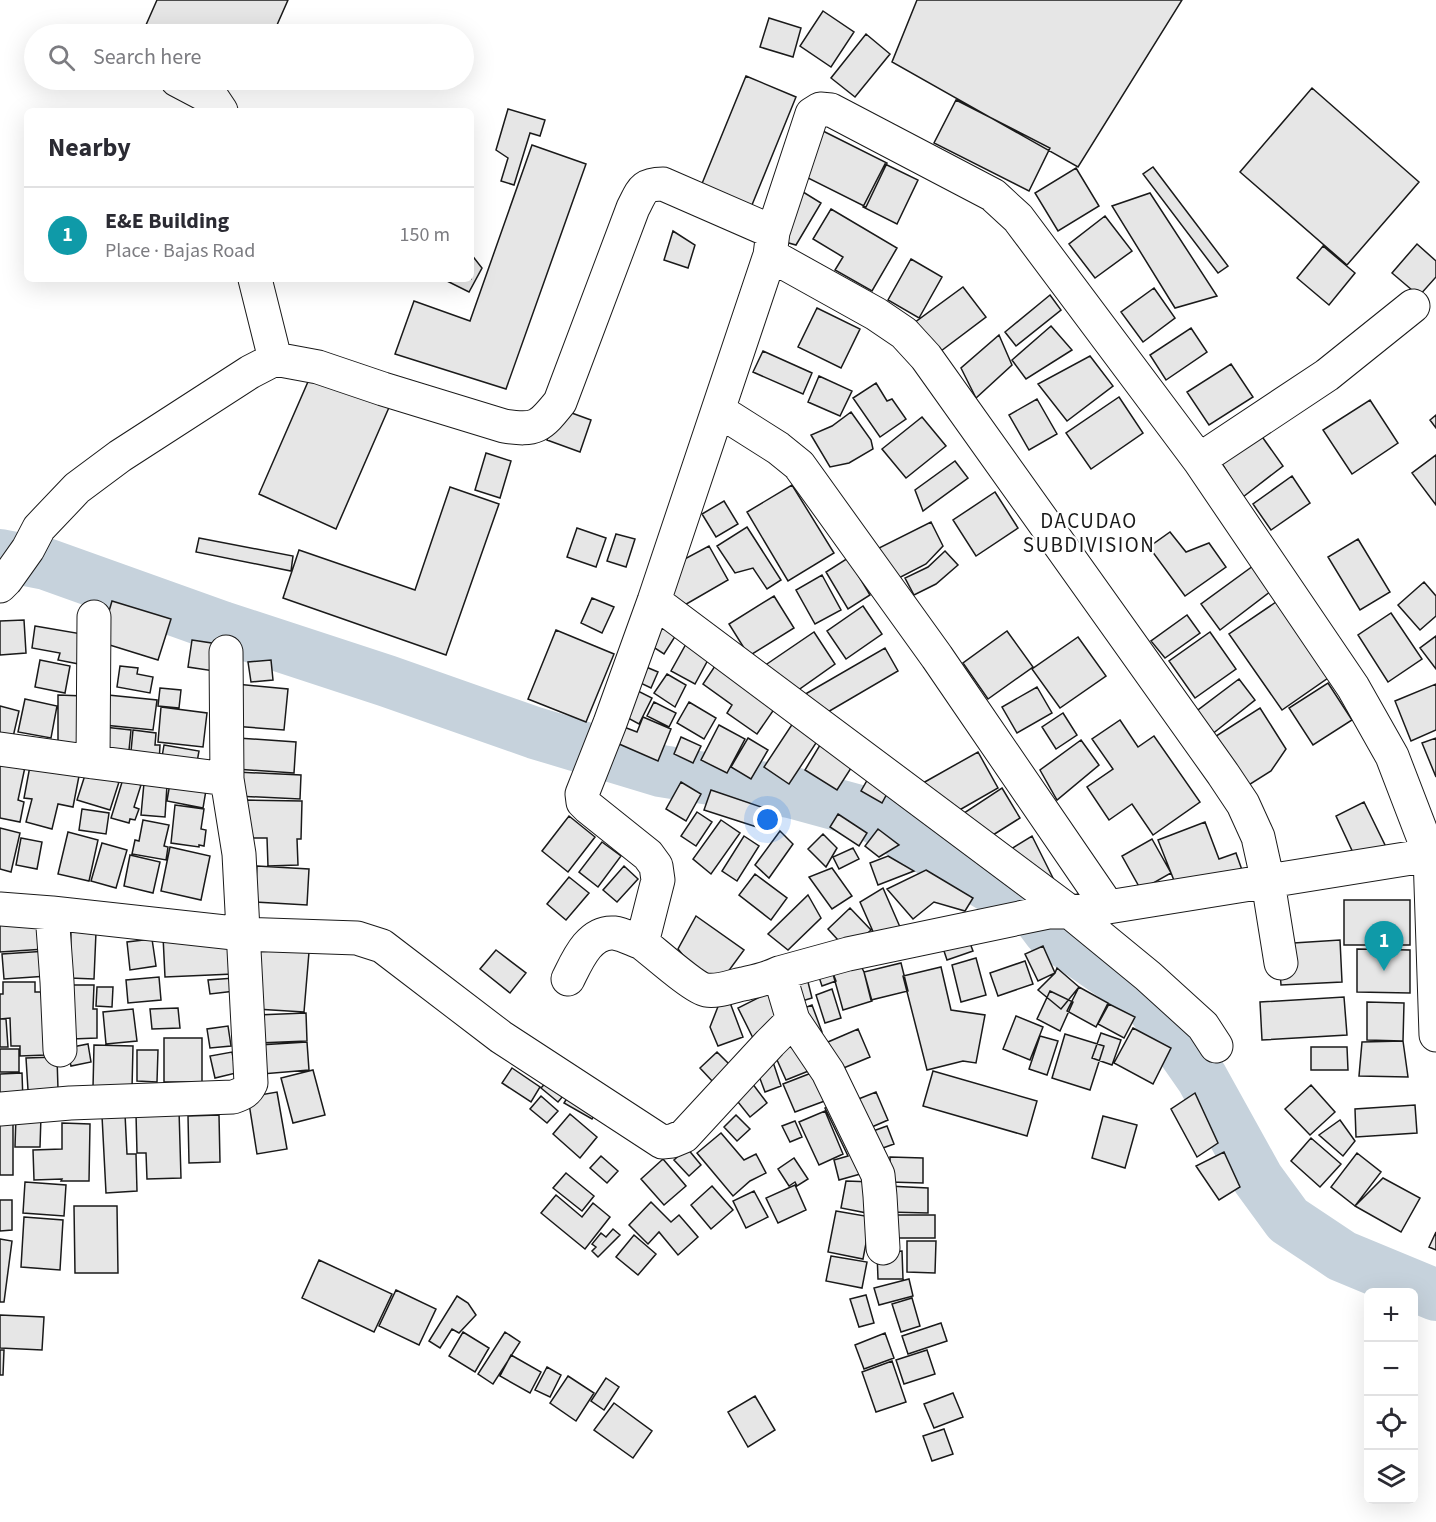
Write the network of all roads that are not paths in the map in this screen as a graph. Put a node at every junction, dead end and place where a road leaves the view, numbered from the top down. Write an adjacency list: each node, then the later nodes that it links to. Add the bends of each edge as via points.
1 (196, 90): 2 (street, via 213,99)
2 (219, 108)
3 (772, 244): 6 (street, via 663,184 642,189 560,402 537,427 504,426 318,367); 7 (street); 8 (street, via 812,114 820,109 831,110 993,195 1018,218); 17 (street, via 904,333 926,357 1243,804 1258,837)
4 (256, 282): 6 (street)
5 (1413, 306): 8 (street, via 1327,375)
6 (275, 359): 9 (street, via 120,456 77,488 39,528)
7 (718, 410): 10 (street); 18 (street, via 799,465 937,657)
8 (1199, 460): 16 (street, via 1353,687 1392,756)
9 (3, 583)
10 (654, 601): 21 (street); 23 (street, via 582,794 588,807 648,855 656,866 658,880)
11 (94, 617): 14 (street)
12 (226, 652): 15 (street)
13 (0, 749): 14 (street)
14 (93, 762): 15 (street)
15 (227, 779): 22 (street, via 239,854)
16 (1433, 855): 17 (street); 28 (street)
17 (1268, 882): 18 (street); 24 (street)
18 (1108, 907): 21 (street)
19 (0, 909): 20 (street)
20 (52, 913): 22 (street); 30 (street)
21 (1048, 914): 25 (street, via 848,954); 29 (street, via 1148,976 1203,1026)
22 (243, 934): 27 (street, via 357,938 382,946 501,1037 662,1142 684,1136); 31 (street, via 251,1083 248,1090 233,1097)
23 (642, 943): 25 (street, via 704,990); 26 (street, via 614,933 596,938 585,947)
24 (1281, 963)
25 (778, 973): 27 (street)
26 (568, 979)
27 (794, 1020): 32 (street, via 828,1072 878,1175)
28 (1436, 1035)
29 (1216, 1046)
30 (60, 1050)
31 (0, 1109)
32 (883, 1248)

